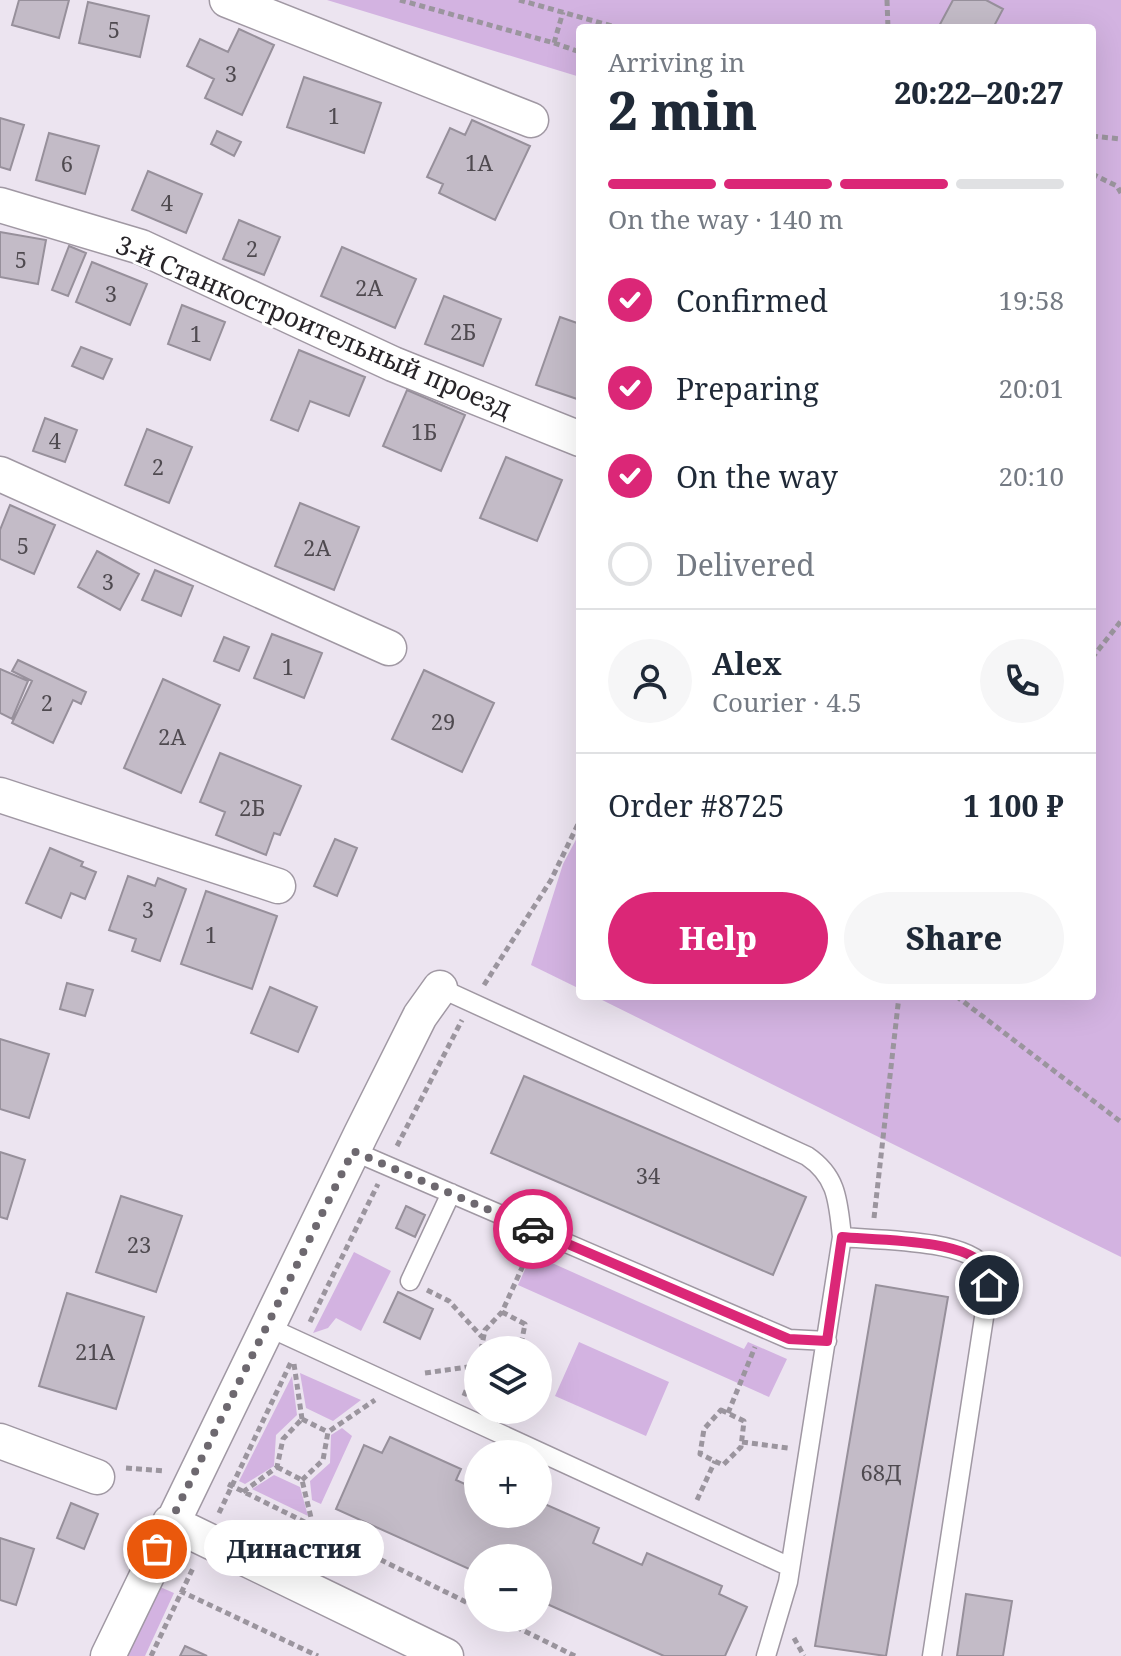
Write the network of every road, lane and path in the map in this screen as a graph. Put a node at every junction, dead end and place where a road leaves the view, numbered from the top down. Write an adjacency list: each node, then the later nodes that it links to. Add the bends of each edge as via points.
1 (227, 0): 10 (street)
2 (400, 0): 8 (path)
3 (519, 0): 5 (path)
4 (887, 0): 7 (path)
5 (563, 12): 6 (path); 8 (path)
6 (605, 24)
7 (888, 24)
8 (554, 43): 9 (path)
9 (576, 51)
10 (531, 120)
11 (1096, 136): 12 (path)
12 (1121, 139)
13 (1096, 176): 14 (path)
14 (1121, 193)
15 (0, 205): 16 (street, 3-й Станкостроительный проезд, via 141,247 393,364)
16 (576, 437)
17 (0, 474): 19 (street)
18 (1121, 621): 20 (path)
19 (389, 648)
20 (1096, 653)
21 (0, 795): 23 (street)
22 (576, 828): 27 (path, via 551,880)
23 (278, 886)
24 (440, 988): 27 (lane); 29 (street, via 420,1016)
25 (899, 1000): 34 (path)
26 (961, 1000): 28 (path)
27 (471, 1003): 30 (path); 33 (lane, via 807,1156 827,1169)
28 (1121, 1122)
29 (353, 1151): 30 (lane); 37 (street)
30 (387, 1165): 31 (lane); 43 (path)
31 (451, 1193): 32 (lane); 35 (lane)
32 (538, 1231): 36 (path); 38 (lane)
33 (842, 1237): 34 (lane); 42 (lane)
34 (871, 1239): 74 (lane, via 965,1252 984,1265 989,1285)
35 (410, 1281): 39 (path, via 449,1301)
36 (502, 1312): 40 (path); 41 (path, via 525,1324)
37 (268, 1327): 43 (lane); 61 (street)
38 (762, 1328): 42 (lane, via 789,1339); 47 (path)
39 (481, 1336)
40 (484, 1336)
41 (523, 1336)
42 (827, 1341): 53 (lane)
43 (297, 1350): 45 (lane); 49 (path); 58 (path)
44 (464, 1365): 45 (path, via 414,1374)
45 (396, 1386): 48 (lane); 50 (path)
46 (464, 1396): 48 (path)
47 (728, 1413): 52 (path, via 744,1421); 54 (path, via 721,1410 704,1429 700,1454)
48 (457, 1414): 60 (lane)
49 (302, 1419): 50 (path); 55 (path, via 283,1439)
50 (328, 1432): 57 (path, via 323,1460)
51 (0, 1441): 56 (street)
52 (742, 1442): 53 (path); 54 (path, via 723,1465)
53 (809, 1451): 64 (lane)
54 (715, 1461): 60 (path)
55 (277, 1467): 57 (path); 59 (path)
56 (97, 1477)
57 (302, 1480): 62 (path)
58 (231, 1486): 59 (path); 63 (path)
59 (243, 1492): 62 (path)
60 (688, 1520): 64 (lane)
61 (170, 1522): 63 (street); 68 (street)
62 (314, 1527): 66 (path)
63 (207, 1540): 65 (path); 71 (street)
64 (790, 1567): 73 (lane)
65 (180, 1591): 69 (path); 70 (path)
66 (464, 1601)
67 (526, 1632): 72 (path)
68 (108, 1656)
69 (151, 1656)
70 (318, 1656)
71 (446, 1656)
72 (575, 1656)
73 (766, 1656)
74 (932, 1656)

